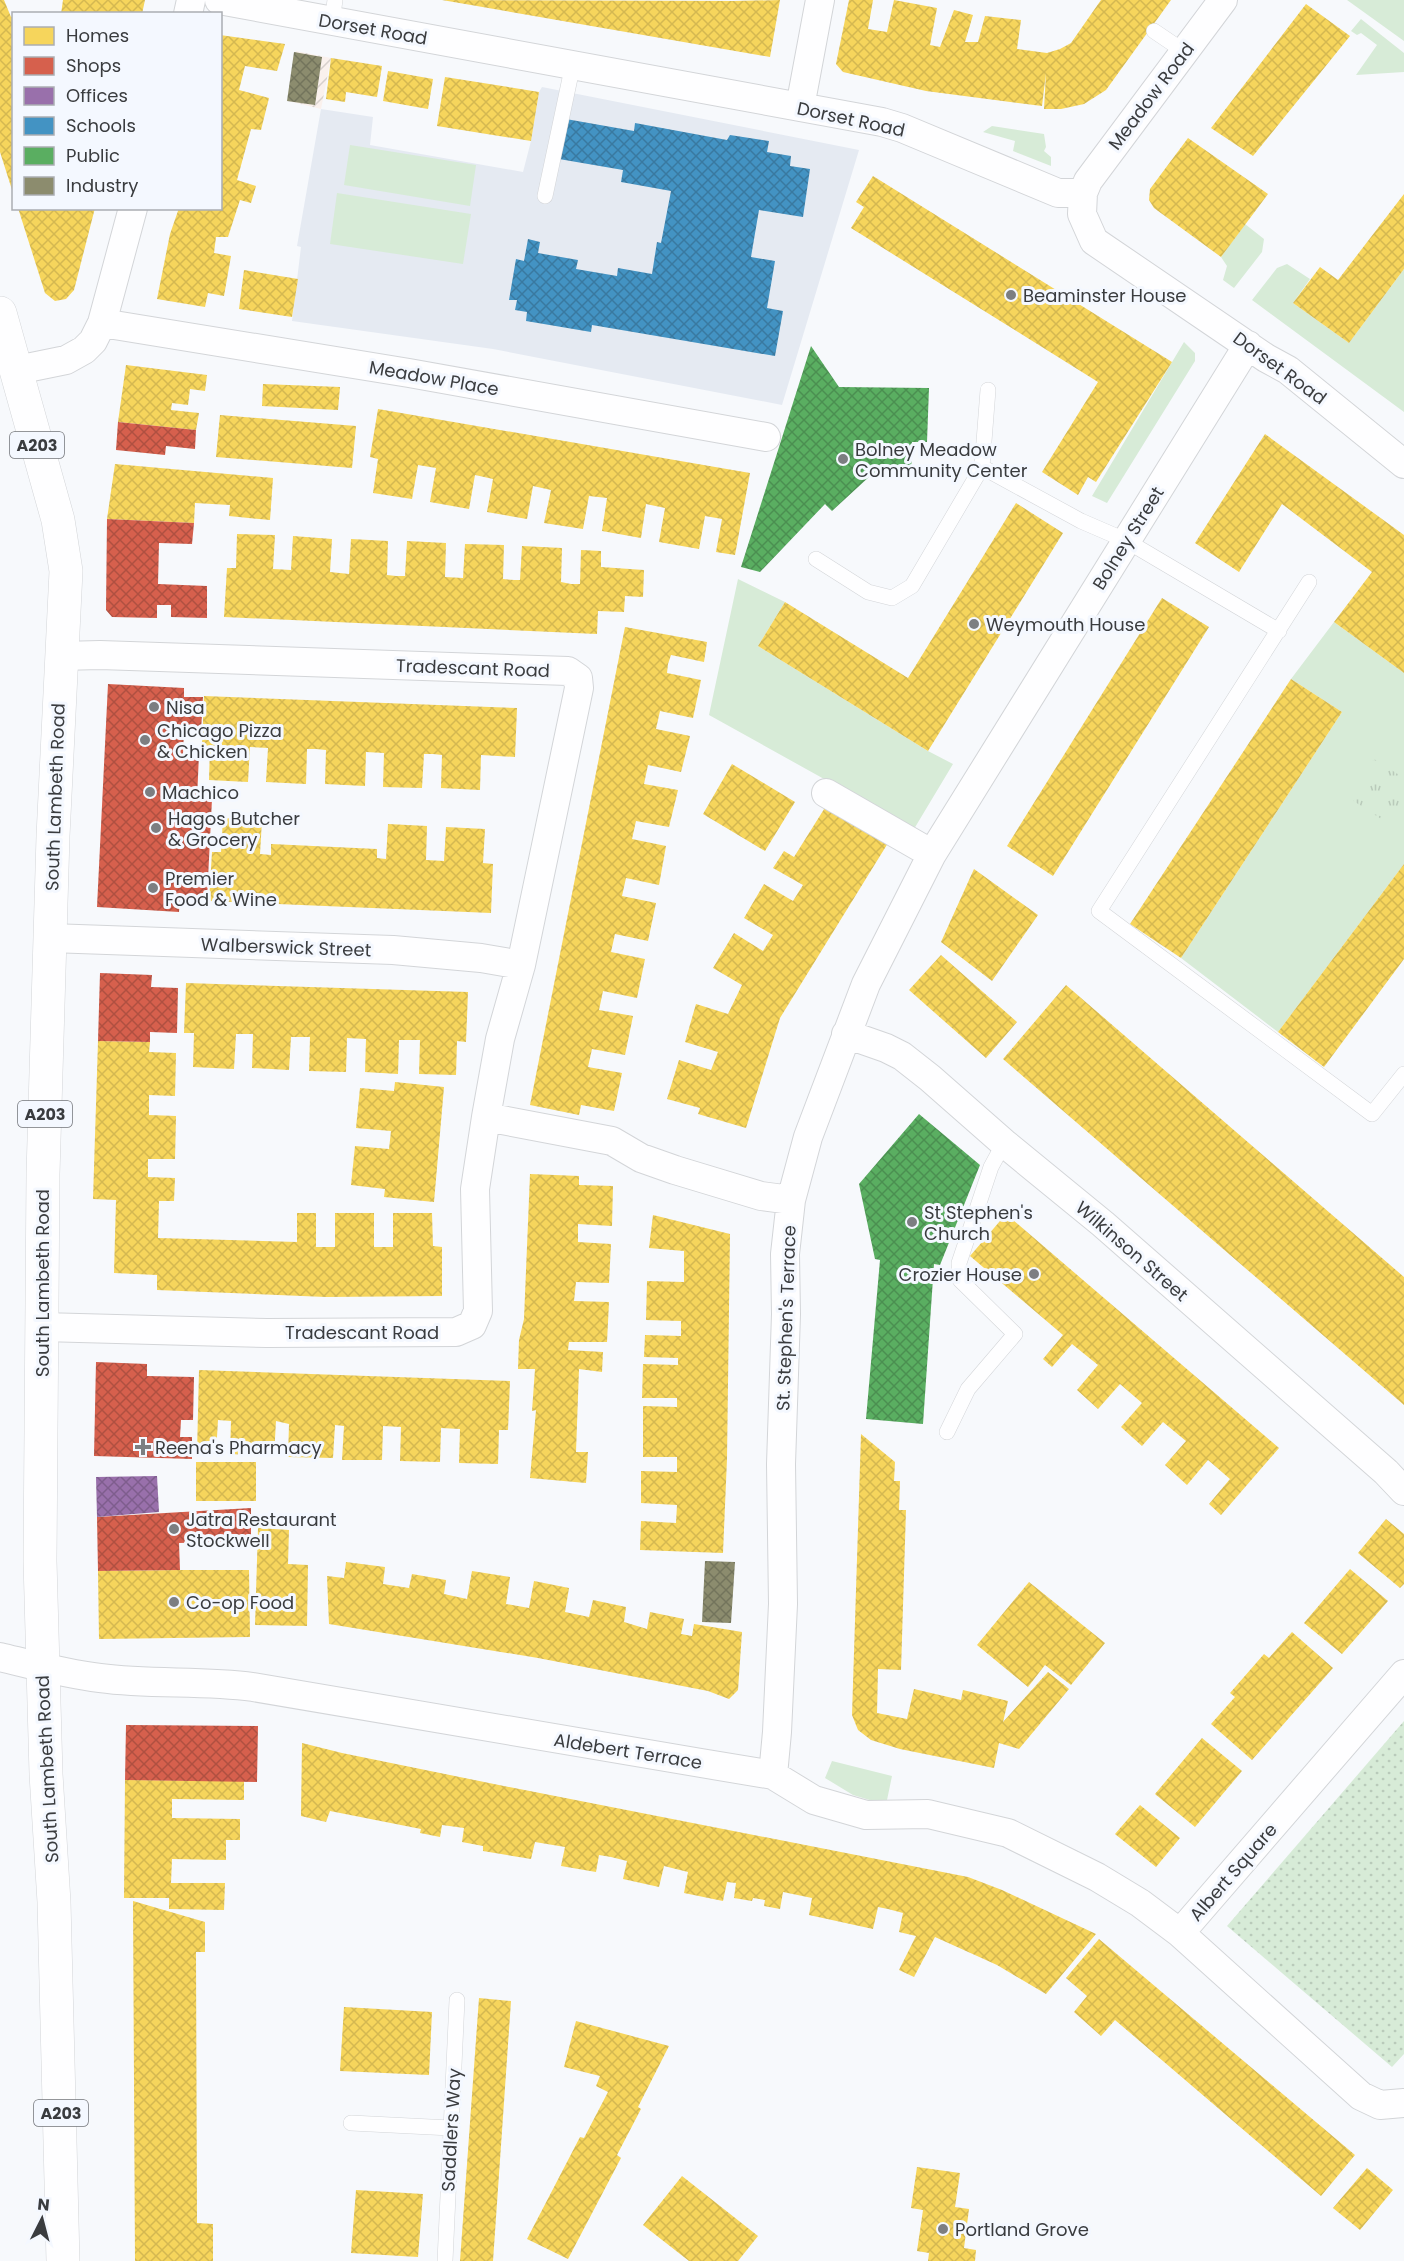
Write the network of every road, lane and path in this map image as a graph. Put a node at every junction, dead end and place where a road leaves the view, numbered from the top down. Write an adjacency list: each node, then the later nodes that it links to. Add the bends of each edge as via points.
1 (219, 0): 4 (street, Dorset Road)
2 (820, 0): 8 (street)
3 (1223, 0): 6 (street, Meadow Road)
4 (334, 11): 7 (street, Dorset Road)
5 (1154, 31): 6 (lane)
6 (1185, 52): 9 (street, Meadow Road, via 1094,171)
7 (573, 64): 8 (street, Dorset Road); 10 (lane)
8 (800, 107): 9 (street, Dorset Road, via 902,128 1058,193)
9 (1083, 193): 14 (street, Dorset Road, via 1082,214 1095,241)
10 (545, 196)
11 (132, 210): 13 (street)
12 (0, 313): 15 (highway, South Lambeth Road / A203)
13 (102, 323): 15 (street, via 93,341 75,356); 17 (street, Meadow Place)
14 (1248, 345): 18 (street, Dorset Road, via 1288,370); 20 (street, Bolney Street)
15 (17, 370): 24 (highway, South Lambeth Road / A203, via 58,520 66,571)
16 (988, 390): 19 (lane)
17 (766, 436)
18 (1404, 464)
19 (982, 467): 20 (lane); 21 (lane, via 912,586 892,598 868,592)
20 (1125, 540): 23 (lane); 26 (street, Bolney Street)
21 (816, 559)
22 (1309, 582): 23 (lane)
23 (1279, 631): 30 (lane, via 1099,911 1372,1114)
24 (61, 656): 27 (highway, South Lambeth Road / A203); 28 (street, Tradescant Road, via 568,672 578,678)
25 (826, 793): 26 (street)
26 (932, 854): 29 (street, St. Stephen's Terrace, via 866,984)
27 (50, 938): 28 (street, Walberswick Street, via 393,950); 34 (highway, South Lambeth Road / A203)
28 (521, 965): 31 (street, Tradescant Road, via 500,1039)
29 (846, 1034): 32 (street, Wilkinson Street, via 902,1056); 33 (street, St. Stephen's Terrace, via 808,1137)
30 (1404, 1074)
31 (486, 1117): 33 (street, via 612,1141 641,1158 675,1170 761,1196); 34 (street, Tradescant Road, via 475,1188 478,1311 472,1325 456,1332 279,1333)
32 (1004, 1143): 35 (lane, via 991,1167 959,1263 960,1280 1015,1334 968,1389); 36 (street, Wilkinson Street, via 1112,1232)
33 (791, 1200): 40 (street, St. Stephen's Terrace, via 785,1254 783,1604)
34 (42, 1327): 38 (highway, South Lambeth Road / A203)
35 (946, 1432)
36 (1404, 1491)
37 (0, 1657): 38 (street, Aldebert Terrace)
38 (42, 1668): 40 (street, Aldebert Terrace, via 127,1681 223,1683); 46 (highway, South Lambeth Road / A203, via 54,1902)
39 (1404, 1674): 41 (street, Albert Square)
40 (773, 1775): 41 (street, Aldebert Terrace, via 814,1800 866,1815 928,1814 1008,1833 1097,1877)
41 (1180, 1933): 43 (street, Albert Square, via 1361,2096 1380,2104)
42 (457, 2000): 45 (lane, Saddlers Way)
43 (1404, 2103)
44 (351, 2123): 45 (lane)
45 (451, 2128): 47 (lane, Saddlers Way)
46 (63, 2261)
47 (445, 2261)

